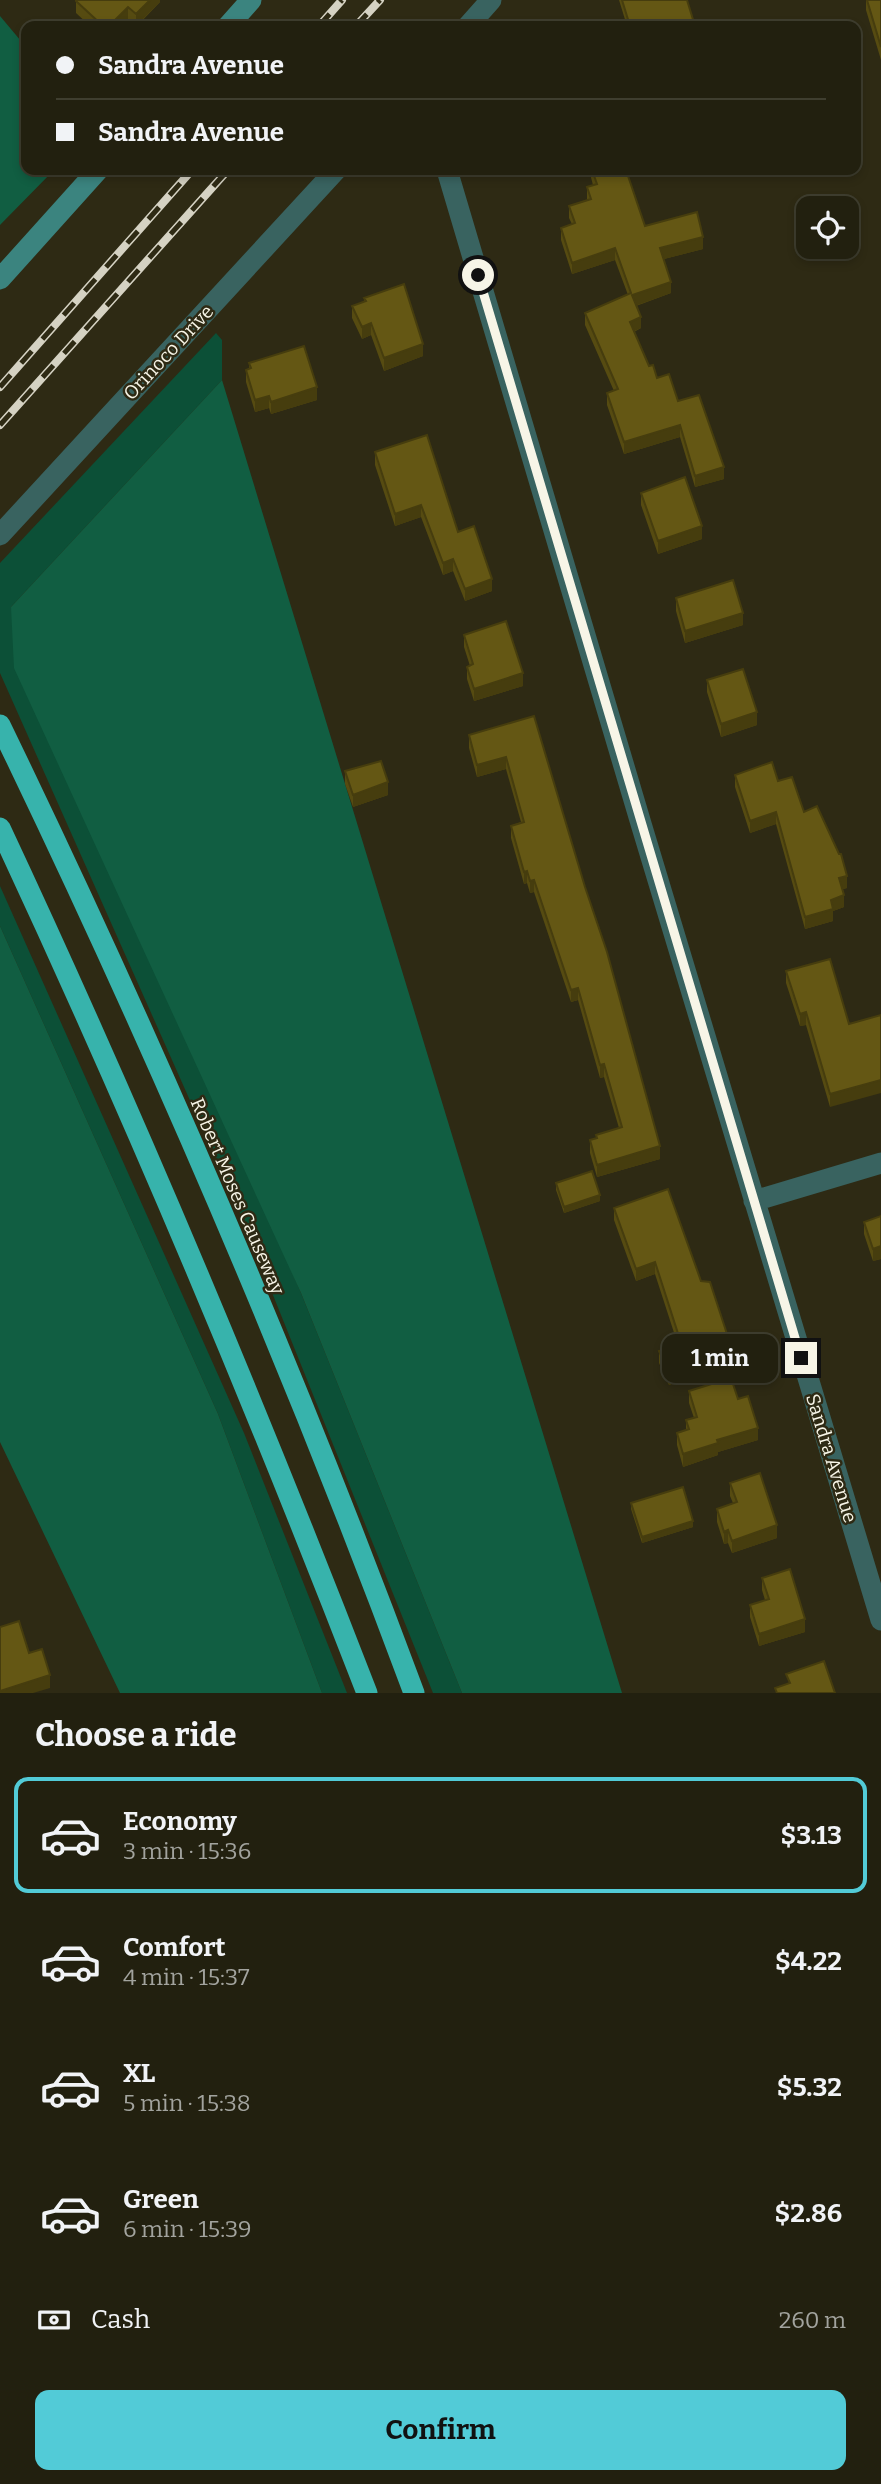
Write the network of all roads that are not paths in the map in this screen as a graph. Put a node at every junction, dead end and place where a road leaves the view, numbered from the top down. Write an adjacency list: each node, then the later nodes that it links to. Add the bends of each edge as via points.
1 (251, 0): 3 (main road)
2 (491, 0): 4 (street)
3 (232, 21)
4 (472, 21)
5 (94, 175): 8 (main road)
6 (331, 175): 9 (street, Orinoco Drive)
7 (448, 175): 13 (street, Sandra Avenue)
8 (0, 279)
9 (0, 535)
10 (0, 725): 16 (highway, Robert Moses Causeway, via 234,1240)
11 (0, 828): 15 (highway, via 173,1212)
12 (881, 1163): 13 (street)
13 (754, 1201): 14 (street, Sandra Avenue)
14 (881, 1620)
15 (367, 1693)
16 (414, 1693)

